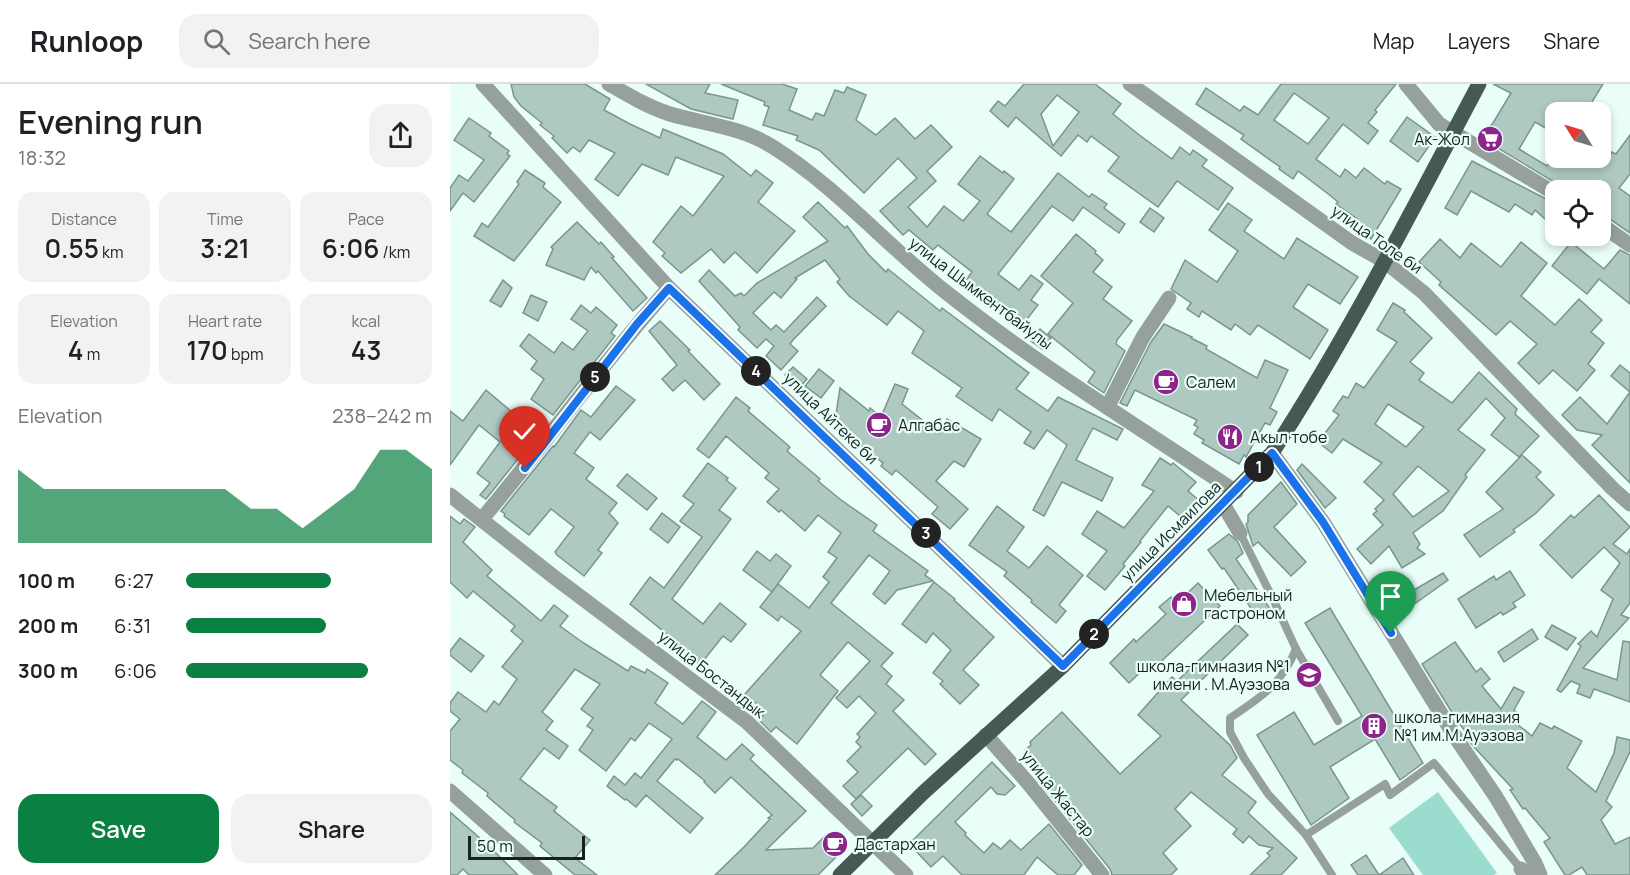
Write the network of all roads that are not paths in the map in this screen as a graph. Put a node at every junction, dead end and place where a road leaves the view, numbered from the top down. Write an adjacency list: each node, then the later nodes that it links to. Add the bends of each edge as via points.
1 (483, 84): 11 (street, улица Айтеке би)
2 (609, 84): 13 (street, улица Шымкентбайулы, via 669,113 742,132 771,145 806,168 947,294)
3 (1130, 84): 10 (street, улица Толе би, via 1352,243)
4 (1406, 84): 6 (street, via 1439,124)
5 (1479, 84): 6 (main road, улица Исмаилова)
6 (1452, 132): 7 (street); 10 (main road, улица Исмаилова)
7 (1545, 187)
8 (1611, 232): 9 (street)
9 (1630, 245)
10 (1384, 261): 14 (main road, улица Исмаилова); 18 (street, улица Толе би, via 1424,293)
11 (669, 288): 19 (street); 22 (street, улица Айтеке би)
12 (1169, 298): 13 (street, via 1143,337)
13 (1108, 406): 15 (street, улица Шымкентбайулы)
14 (1272, 453): 15 (main road, улица Исмаилова); 34 (street, via 1323,522 1496,797)
15 (1236, 492): 17 (main road, улица Исмаилова)
16 (450, 495): 19 (street, улица Бостандык)
17 (1223, 504): 20 (street); 22 (main road, улица Исмаилова)
18 (1630, 504)
19 (482, 519): 27 (street, улица Бостандык, via 747,722)
20 (1240, 533): 21 (lane)
21 (1296, 649): 23 (lane); 26 (lane, via 1282,676 1266,693 1230,718 1230,732 1268,794)
22 (1063, 666): 24 (main road, улица Исмаилова)
23 (1338, 721)
24 (986, 735): 27 (main road, улица Исмаилова); 32 (street, улица Жастар)
25 (450, 791): 29 (street)
26 (1306, 835): 28 (lane, via 1385,784 1390,795 1434,763); 33 (lane)
27 (873, 841): 30 (main road, улица Исмаилова); 31 (street, улица Бостандык)
28 (1524, 872)
29 (545, 875)
30 (840, 875)
31 (906, 875)
32 (1102, 875)
33 (1332, 875)
34 (1540, 875)

